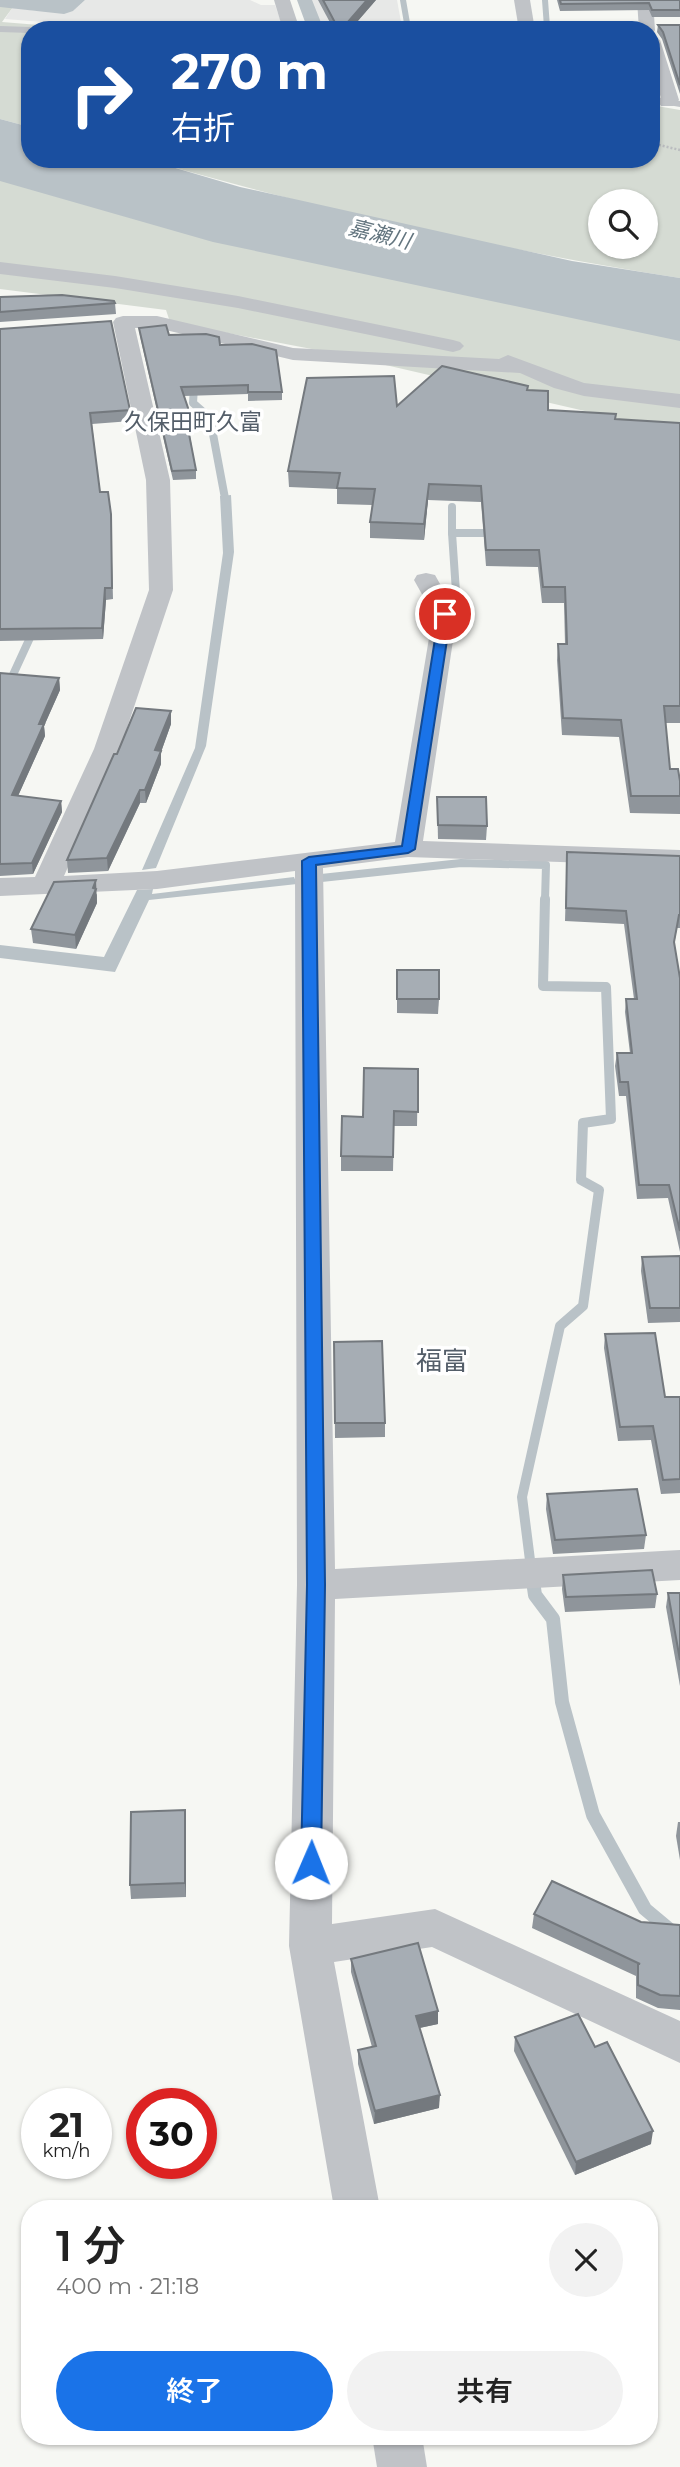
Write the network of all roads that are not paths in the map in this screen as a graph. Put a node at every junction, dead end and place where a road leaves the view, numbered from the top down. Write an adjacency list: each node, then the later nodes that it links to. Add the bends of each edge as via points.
1 (282, 0): 4 (street)
2 (522, 0): 5 (street)
3 (645, 0): 6 (street)
4 (289, 21)
5 (526, 21)
6 (649, 21)
7 (0, 29): 8 (lane)
8 (21, 30)
9 (660, 63): 10 (street, via 670,100)
10 (662, 102)
11 (0, 268): 12 (street, via 116,282)
12 (303, 316): 13 (street, via 135,313); 15 (street, via 448,345)
13 (123, 322): 14 (street); 15 (street, via 157,322 293,354); 23 (street, via 158,480 162,590 107,749)
14 (97, 324)
15 (527, 367): 16 (street, via 568,385)
16 (680, 401)
17 (426, 580): 18 (street, via 445,614)
18 (408, 849): 19 (street); 20 (street)
19 (680, 858)
20 (309, 872): 21 (street); 25 (street)
21 (144, 881): 23 (street)
22 (0, 887): 23 (street)
23 (45, 887)
24 (680, 1565): 25 (street)
25 (316, 1585): 26 (street)
26 (310, 1946): 27 (street, via 435,1928); 28 (street)
27 (680, 2043)
28 (356, 2200)
29 (398, 2445): 30 (street)
30 (402, 2467)

